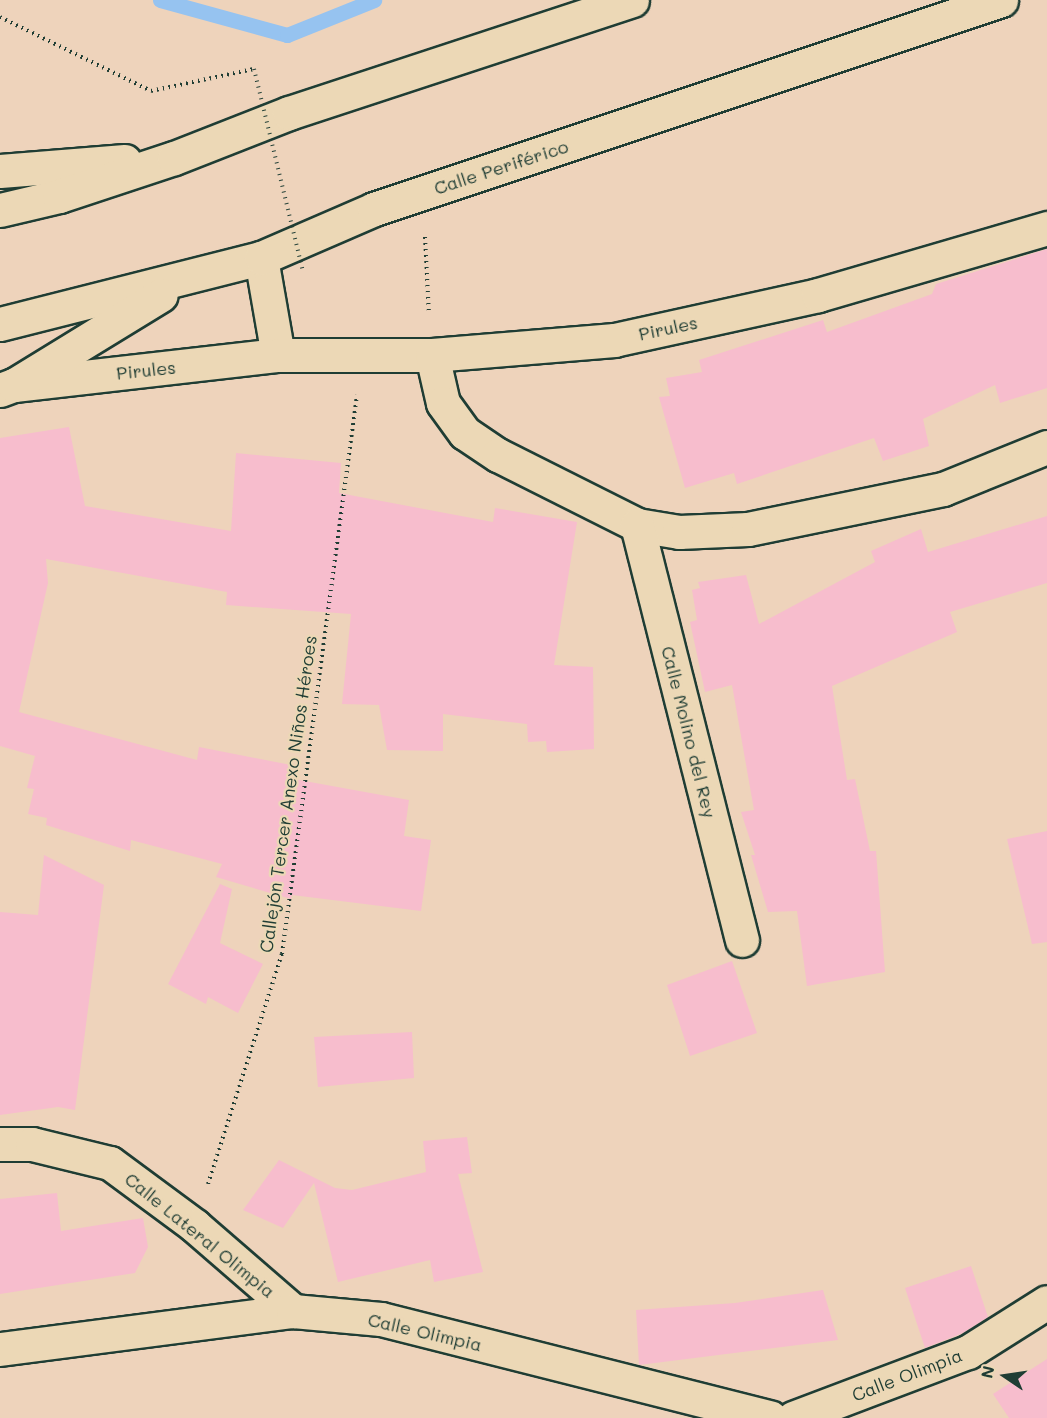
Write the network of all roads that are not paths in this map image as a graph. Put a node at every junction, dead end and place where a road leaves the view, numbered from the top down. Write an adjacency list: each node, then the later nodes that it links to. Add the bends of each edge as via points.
1 (632, 0): 3 (main road, via 289,113)
2 (1001, 0): 7 (main road, Calle Periférico, via 374,209)
3 (174, 158): 4 (main road); 5 (main road, via 59,196)
4 (0, 171)
5 (0, 210)
6 (1047, 228): 11 (main road, Pirules, via 818,295 614,340)
7 (261, 258): 8 (main road, Calle Periférico); 10 (main road)
8 (189, 278): 9 (main road, Calle Periférico); 12 (main road)
9 (0, 324)
10 (278, 355): 11 (main road, Pirules); 12 (main road, Pirules)
11 (432, 355): 14 (main road, via 443,403 465,433 498,455)
12 (7, 387)
13 (1047, 447): 14 (main road, via 943,489 748,529 679,532)
14 (637, 525): 15 (main road, Calle Molino del Rey)
15 (742, 939)
16 (0, 1144): 18 (main road, Calle Lateral Olimpia, via 32,1144 110,1163 195,1226)
17 (1047, 1302): 21 (main road, Calle Olimpia, via 968,1352)
18 (293, 1311): 19 (main road, Calle Olimpia); 20 (main road, Calle Olimpia, via 381,1319)
19 (0, 1349)
20 (771, 1418)
21 (793, 1418)

